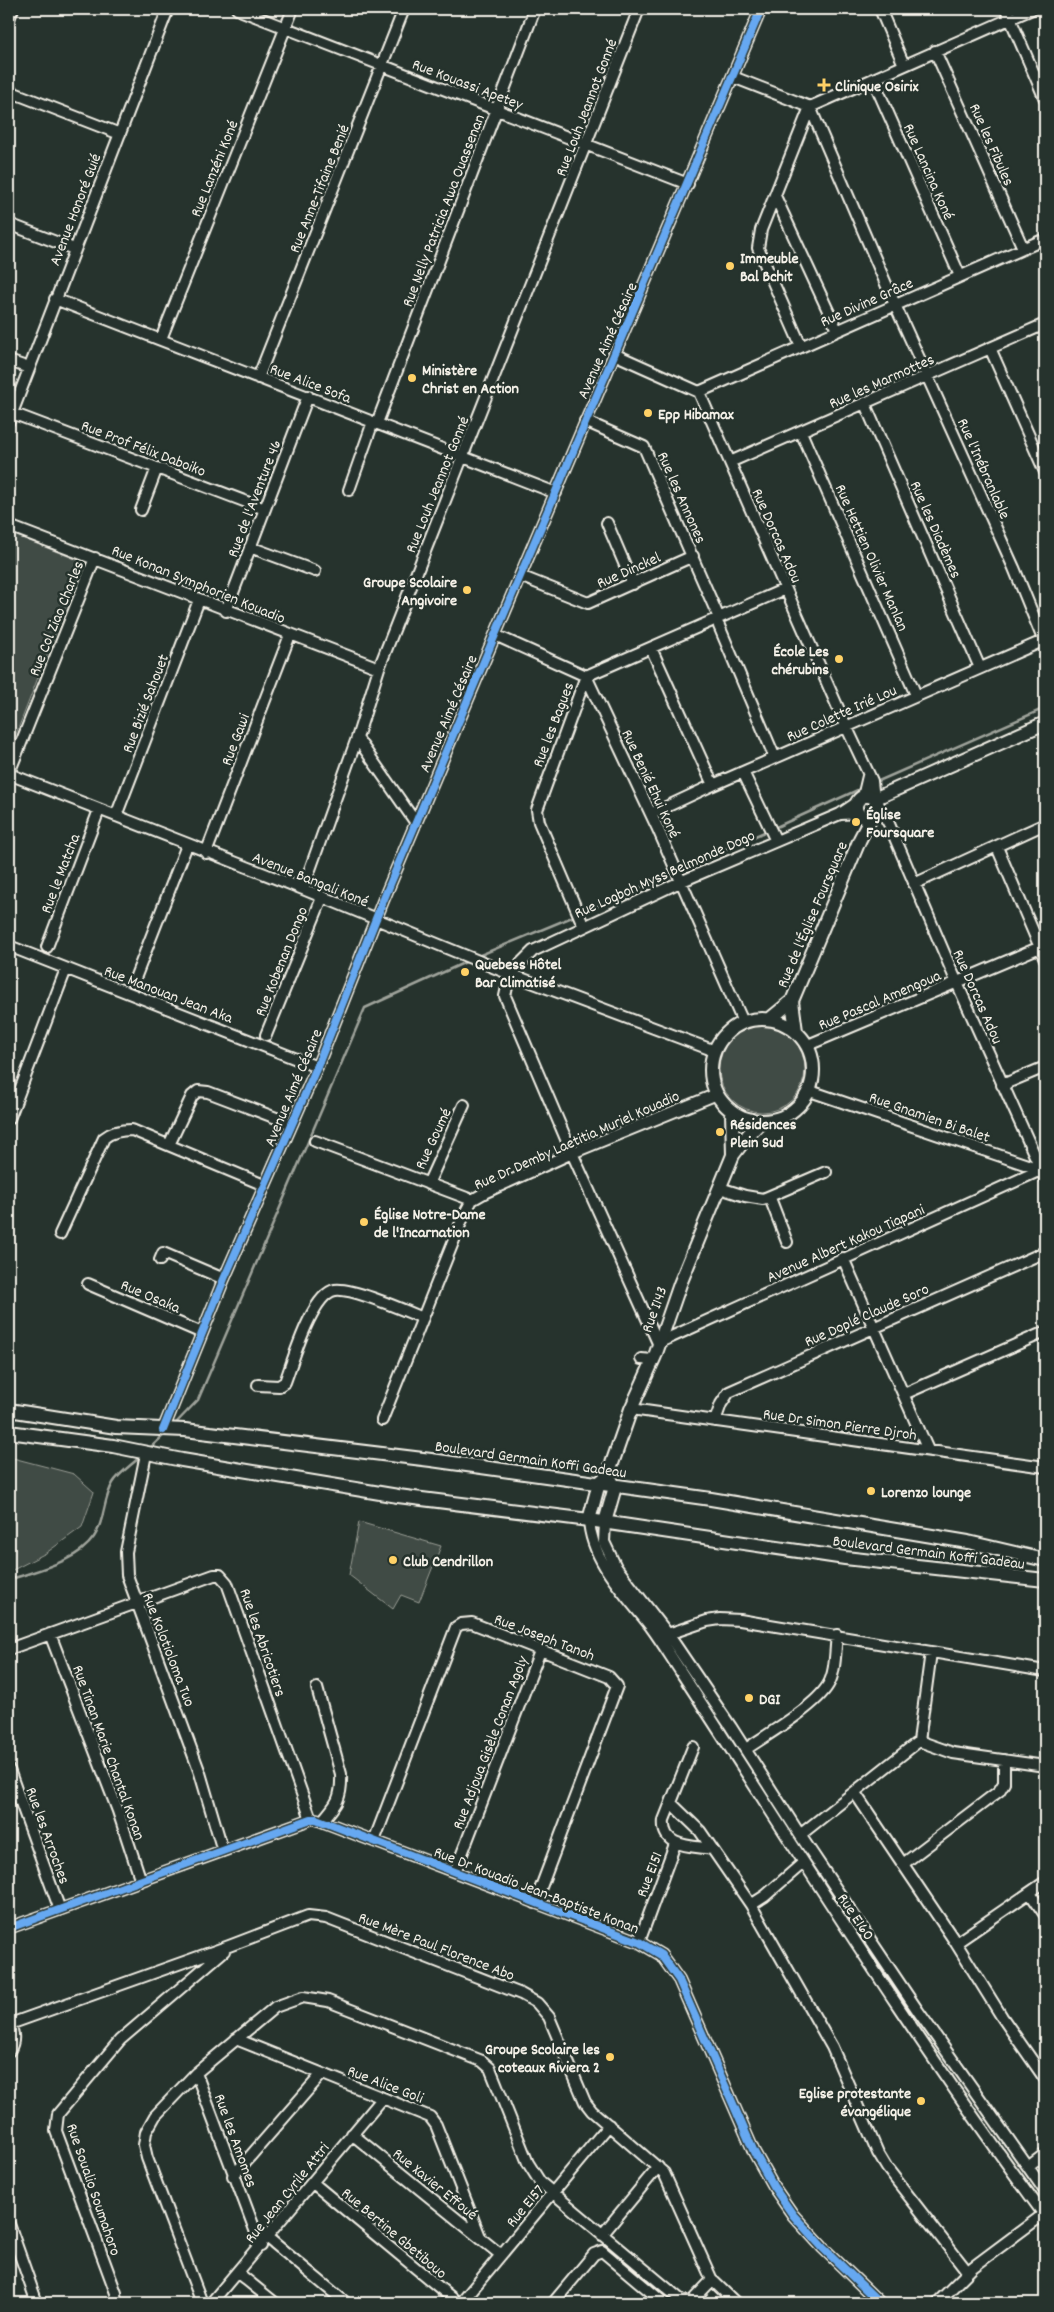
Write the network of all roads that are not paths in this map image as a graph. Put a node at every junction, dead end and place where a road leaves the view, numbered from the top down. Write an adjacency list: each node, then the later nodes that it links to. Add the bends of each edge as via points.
1 (13, 9): 12 (street)
2 (168, 9): 23 (street, Avenue Honoré Guié)
3 (238, 9): 13 (street, Rue Kouassi Apetey)
4 (293, 9): 13 (street, Rue Lanzéni Koné)
5 (404, 9): 16 (street, Rue Anne-Tifaine Benié)
6 (535, 9): 22 (street, Rue Nelly Patricia Awa Ouassenan)
7 (639, 9): 24 (street, Rue Louh Jeannot Gonné)
8 (762, 9): 17 (street, Avenue Aimé Césaire)
9 (880, 9): 15 (street)
10 (1032, 9): 11 (street)
11 (1008, 13): 14 (street); 20 (street)
12 (9, 19)
13 (286, 26): 16 (street, Rue Kouassi Apetey); 36 (street, Rue Lanzéni Koné)
14 (935, 51): 15 (street); 29 (street, Rue les Fibules)
15 (904, 65): 18 (street)
16 (382, 66): 22 (street, Rue Kouassi Apetey); 43 (street, Rue Anne-Tifaine Benié)
17 (733, 77): 21 (street); 25 (street, Avenue Aimé Césaire)
18 (874, 79): 21 (street); 31 (street, Rue Lancina Koné)
19 (9, 91): 23 (street)
20 (1045, 99)
21 (810, 107): 26 (street); 33 (street, Rue l'Inébranlable)
22 (497, 110): 24 (street, Rue Kouassi Apetey); 49 (street, Rue Nelly Patricia Awa Ouassenan)
23 (120, 134): 30 (street, Avenue Honoré Guié)
24 (587, 144): 25 (street, Rue Kouassi Apetey); 51 (street, Rue Louh Jeannot Gonné)
25 (688, 184): 39 (street, Avenue Aimé Césaire)
26 (775, 196): 35 (street); 37 (street, via 761,230 758,248)
27 (9, 224): 30 (street)
28 (1045, 238): 29 (street, Rue Divine Grâce)
29 (1024, 248): 31 (street, Rue Divine Grâce)
30 (74, 250): 32 (street, Avenue Honoré Guié)
31 (960, 276): 33 (street, Rue Divine Grâce)
32 (55, 299): 36 (street, Rue Alice Sofa); 41 (street, Avenue Honoré Guié)
33 (895, 305): 35 (street, Rue Divine Grâce); 42 (street, Rue l'Inébranlable)
34 (1045, 324): 38 (street, Rue les Marmottes)
35 (837, 330): 37 (street, Rue Divine Grâce)
36 (161, 339): 43 (street, Rue Alice Sofa)
37 (801, 346): 44 (street, Rue Divine Grâce)
38 (990, 348): 42 (street, Rue les Marmottes); 54 (street)
39 (614, 354): 44 (street); 48 (street, Avenue Aimé Césaire)
40 (9, 361): 41 (street)
41 (29, 368): 47 (street, Avenue Honoré Guié)
42 (927, 376): 46 (street, Rue les Marmottes); 73 (street, Rue l'Inébranlable)
43 (258, 378): 45 (street, Rue Alice Sofa)
44 (699, 392): 52 (street, Rue Dorcas Adou)
45 (308, 396): 49 (street, Rue Alice Sofa); 57 (street, Rue de l'Aventure 46)
46 (865, 404): 50 (street, Rue les Marmottes); 76 (street, Rue les Diadèmes)
47 (10, 417): 53 (street, Rue Prof Félix Daboiko)
48 (586, 421): 56 (street, Avenue Aimé Césaire); 62 (street, Rue les Annones, via 644,447)
49 (375, 422): 51 (street, Rue Alice Sofa); 55 (street, Rue Nelly Patricia Awa Ouassenan)
50 (801, 432): 52 (street, Rue les Marmottes); 78 (street, Rue Hettien Olivier Manlan)
51 (464, 456): 56 (street, Rue Alice Sofa); 75 (street, Rue Louh Jeannot Gonné)
52 (730, 462): 67 (street, Rue Dorcas Adou)
53 (157, 468): 57 (street, Rue Prof Félix Daboiko); 58 (street)
54 (1045, 472)
55 (349, 490)
56 (556, 493): 65 (street, Avenue Aimé Césaire)
57 (265, 509): 61 (street, Rue de l'Aventure 46)
58 (141, 510)
59 (607, 523): 66 (street)
60 (9, 526): 63 (street, Rue Konan Symphorien Kouadio)
61 (250, 546): 64 (street); 69 (street, Rue de l'Aventure 46)
62 (693, 556): 66 (street, Rue Dinckel); 70 (street, Rue les Annones)
63 (95, 558): 68 (street, Rue Konan Symphorien Kouadio); 84 (street, Rue Col Ziao Charles)
64 (315, 571)
65 (520, 576): 66 (street, Rue Dinckel, via 588,603); 72 (street, Avenue Aimé Césaire)
66 (633, 584)
67 (785, 589): 70 (street, Rue les Bagues); 80 (street, Rue Dorcas Adou)
68 (200, 600): 69 (street, Rue Konan Symphorien Kouadio); 89 (street, Rue Bizié Sahouet)
69 (226, 611): 71 (street, Rue Konan Symphorien Kouadio)
70 (719, 622): 74 (street, Rue les Bagues); 82 (street, Rue les Annones)
71 (290, 635): 75 (street, Rue Konan Symphorien Kouadio); 95 (street, Rue Gawi)
72 (495, 635): 77 (street); 90 (street, Avenue Aimé Césaire)
73 (1045, 641): 76 (street, Rue Colette Irié Lou)
74 (651, 648): 77 (street, Rue les Bagues); 85 (street)
75 (379, 668): 81 (street, Rue Louh Jeannot Gonné)
76 (980, 668): 78 (street, Rue Colette Irié Lou)
77 (586, 676): 88 (street, Rue Benié Ehui Koné); 101 (street, Rue les Bagues, via 536,810)
78 (916, 695): 80 (street, Rue Colette Irié Lou)
79 (1045, 724): 86 (main road, Rue Logboh Myss Belmonde Dogo)
80 (846, 726): 82 (street, Rue Colette Irié Lou); 86 (street, Rue Dorcas Adou)
81 (357, 738): 90 (street); 98 (street, Rue Louh Jeannot Gonné)
82 (775, 758): 83 (street, Rue Colette Irié Lou)
83 (744, 772): 85 (street, Rue Colette Irié Lou); 92 (street)
84 (10, 777): 87 (street, Avenue Bangali Koné)
85 (713, 785): 88 (street, Rue Colette Irié Lou)
86 (868, 799): 92 (street, Rue Logboh Myss Belmonde Dogo); 97 (street, Rue Dorcas Adou, via 890,824); 110 (main road, Rue de l'Église Foursquare, via 860,839)
87 (99, 810): 89 (street, Avenue Bangali Koné); 104 (street, Rue le Matcha)
88 (651, 814): 96 (street, Rue Benié Ehui Koné)
89 (116, 816): 93 (street, Avenue Bangali Koné)
90 (416, 823): 100 (street, Avenue Aimé Césaire)
91 (1045, 824): 94 (street)
92 (776, 841): 96 (street, Rue Logboh Myss Belmonde Dogo)
93 (187, 845): 95 (street, Avenue Bangali Koné); 108 (street)
94 (996, 847): 97 (street); 103 (street)
95 (206, 853): 98 (street, Avenue Bangali Koné)
96 (680, 882): 101 (street, Rue Logboh Myss Belmonde Dogo); 112 (street, Rue Benié Ehui Koné)
97 (914, 884): 109 (street, Rue Dorcas Adou)
98 (303, 889): 99 (street, Avenue Bangali Koné)
99 (322, 898): 100 (street, Avenue Bangali Koné); 114 (street, Rue Kobenan Dongo)
100 (376, 920): 107 (street, Avenue Bangali Koné); 117 (street, Avenue Aimé Césaire)
101 (584, 927): 107 (street, Rue Logboh Myss Belmonde Dogo, via 534,951)
102 (9, 946): 106 (street, Rue Manouan Jean Aka)
103 (1043, 946): 105 (street); 109 (street, Rue Pascal Amengoua)
104 (47, 947)
105 (1045, 959)
106 (66, 969): 117 (street, Rue Manouan Jean Aka); 124 (street)
107 (510, 974): 116 (street, Avenue Bangali Koné); 129 (street, via 505,996)
108 (134, 981)
109 (957, 983): 115 (street, Rue Pascal Amengoua); 119 (street, Rue Dorcas Adou)
110 (792, 1001): 111 (main road, Rue de l'Église Foursquare); 113 (main road, Rue de l'Église Foursquare)
111 (770, 1019): 112 (main road); 113 (main road, via 784,1023)
112 (743, 1022): 116 (main road, via 728,1031)
113 (796, 1032): 115 (main road)
114 (266, 1035)
115 (808, 1045): 120 (main road, via 814,1076)
116 (715, 1051): 121 (main road, via 711,1074)
117 (317, 1067): 126 (street, Avenue Aimé Césaire)
118 (1045, 1067): 119 (street)
119 (1002, 1085): 132 (street, Rue Dorcas Adou)
120 (810, 1091): 125 (main road, via 790,1114); 132 (street, Rue Gnamien Bi Balet)
121 (717, 1094): 123 (main road); 129 (street, Rue Dr Demby Laetitia Muriel Kouadio)
122 (464, 1105): 133 (street, Rue Goumé)
123 (732, 1111): 125 (main road, via 751,1120); 130 (main road, Rue I143)
124 (9, 1119)
125 (762, 1121): 130 (main road, Rue I143)
126 (292, 1124): 128 (street, via 208,1092 198,1092 192,1096); 134 (street, Avenue Aimé Césaire)
127 (315, 1141): 133 (street)
128 (170, 1144): 134 (street); 138 (street, via 132,1130 109,1133)
129 (572, 1153): 137 (street, Rue Dr Demby Laetitia Muriel Kouadio); 149 (street)
130 (733, 1155): 135 (main road, Rue I143)
131 (826, 1172): 136 (street)
132 (1044, 1172): 141 (street, Avenue Albert Kakou Tiapani)
133 (428, 1184): 137 (street)
134 (264, 1185): 143 (street, Avenue Aimé Césaire)
135 (720, 1188): 136 (street, via 756,1199); 149 (main road, Rue I143)
136 (770, 1198): 139 (street)
137 (472, 1200): 145 (street, Rue Dr Demby Laetitia Muriel Kouadio)
138 (60, 1234)
139 (787, 1242)
140 (1045, 1252): 146 (street, Rue Doplé Claude Soro)
141 (843, 1258): 146 (street); 149 (street, Avenue Albert Kakou Tiapani)
142 (160, 1260): 143 (street, via 163,1253)
143 (224, 1279): 148 (street, Avenue Aimé Césaire)
144 (88, 1284): 148 (street, Rue Osaka)
145 (423, 1318): 150 (street, via 356,1293 332,1290 319,1301 312,1314 285,1382 279,1386); 154 (street, Rue Dr Demby Laetitia Muriel Kouadio)
146 (874, 1327): 151 (street); 155 (street, Rue Doplé Claude Soro, via 729,1392)
147 (1045, 1332): 151 (street)
148 (202, 1333): 156 (street, Avenue Aimé Césaire)
149 (658, 1343): 152 (main road, Rue I143, via 647,1359)
150 (258, 1385)
151 (904, 1394): 158 (street)
152 (631, 1409): 155 (street, Rue Dr Simon Pierre Djroh); 161 (main road, Rue I143)
153 (9, 1410): 156 (main road, Boulevard Germain Koffi Gadeau, via 116,1427)
154 (382, 1420)
155 (715, 1421): 158 (street, Rue Dr Simon Pierre Djroh)
156 (163, 1430): 161 (main road, Boulevard Germain Koffi Gadeau, via 264,1438)
157 (9, 1432): 159 (main road, Boulevard Germain Koffi Gadeau, via 113,1446)
158 (928, 1450): 160 (street, Rue Dr Simon Pierre Djroh)
159 (146, 1454): 163 (main road, Boulevard Germain Koffi Gadeau, via 398,1496); 167 (street, Rue Kolotioloma Tuo, via 126,1552 127,1575)
160 (1045, 1468)
161 (603, 1479): 162 (main road); 163 (main road, Rue I143)
162 (615, 1486): 164 (main road); 165 (main road, Boulevard Germain Koffi Gadeau, via 842,1519)
163 (589, 1520): 164 (main road, Boulevard Germain Koffi Gadeau); 168 (street, Rue E160, via 596,1549 610,1574)
164 (604, 1522): 166 (main road, Boulevard Germain Koffi Gadeau, via 845,1558); 170 (street, Rue E160, via 604,1542 616,1567)
165 (1045, 1560)
166 (1045, 1580)
167 (136, 1603): 169 (street, Rue les Abricotiers); 185 (street, Rue les Abricotiers, via 214,1575 224,1578); 191 (street, Rue Kolotioloma Tuo, via 200,1773)
168 (651, 1628): 170 (street); 192 (street, Rue E160)
169 (50, 1634): 172 (street, Rue les Abricotiers); 195 (street, Rue Tinan Marie Chantal Konan)
170 (668, 1634): 171 (street, via 720,1619); 179 (street, Rue E160)
171 (837, 1635): 174 (street); 179 (street, via 831,1678 824,1690 810,1704)
172 (9, 1648)
173 (540, 1651): 188 (street, Rue Joseph Tanoh, via 472,1623 456,1627); 194 (street, Rue Adjoua Gisèle Conan Agoly); 198 (street, Rue Joseph Tanoh, via 609,1677 617,1686)
174 (930, 1652): 175 (street); 177 (street)
175 (1045, 1671)
176 (317, 1688): 186 (street, via 342,1787 337,1804)
177 (919, 1741): 180 (street, via 953,1753); 183 (street)
178 (693, 1747): 184 (street, Rue E151)
179 (746, 1749): 187 (street, Rue E160)
180 (1004, 1760): 181 (street); 193 (street, via 1004,1783 999,1791)
181 (1045, 1766)
182 (9, 1770): 200 (street, Rue les Arroches)
183 (855, 1793): 187 (street); 193 (street)
184 (671, 1802): 189 (street, Rue E151, via 663,1828); 190 (street)
185 (311, 1819): 186 (street, Rue Dr Kouadio Jean-Baptiste Konan); 191 (street)
186 (322, 1821): 188 (street, Rue Dr Kouadio Jean-Baptiste Konan)
187 (800, 1835): 217 (street, Rue E160, via 918,2012)
188 (374, 1841): 194 (street, Rue Dr Kouadio Jean-Baptiste Konan)
189 (675, 1844): 190 (street, Rue E151); 203 (street, Rue E151)
190 (712, 1849): 199 (street)
191 (223, 1851): 195 (street)
192 (803, 1862): 199 (street); 222 (street, Rue E160, via 963,2102)
193 (903, 1864): 204 (street)
194 (455, 1872): 198 (street, Rue Dr Kouadio Jean-Baptiste Konan)
195 (141, 1880): 200 (street)
196 (1045, 1882): 197 (street)
197 (1030, 1893): 201 (street); 204 (street)
198 (534, 1903): 203 (street, Rue Dr Kouadio Jean-Baptiste Konan)
199 (750, 1906): 228 (street, via 832,2047 878,2153 895,2180)
200 (60, 1910): 202 (street)
201 (1045, 1915)
202 (9, 1928)
203 (639, 1942): 243 (street, Rue Dr Kouadio Jean-Baptiste Konan, via 661,1955 679,1980 754,2152 773,2186 793,2215 823,2248)
204 (956, 1943): 211 (street)
205 (229, 1946): 206 (street, Rue Mère Paul Florence Abo); 213 (street, Rue Mère Paul Florence Abo, via 308,1916 316,1916 521,1994 537,2003 549,2017 585,2102); 233 (street, Rue Soualio Soumahoro, via 120,2040 58,2114 56,2131 116,2292)
206 (10, 2022): 208 (street, via 14,2044)
207 (236, 2039): 209 (street); 210 (street, Rue Alice Goli); 221 (street, via 274,2007 303,1997 314,1997 482,2061 493,2074 528,2164)
208 (9, 2051)
209 (196, 2073): 218 (street, Rue les Amomes); 234 (street, via 155,2116 146,2132 144,2145)
210 (321, 2075): 212 (street, Rue Alice Goli); 218 (street)
211 (1045, 2079)
212 (382, 2098): 214 (street, Rue Jean Cyrile Attri); 225 (street, Rue Alice Goli, via 433,2120)
213 (609, 2125): 216 (street, Rue Mère Paul Florence Abo); 221 (street, Rue E157)
214 (352, 2134): 219 (street, Rue Jean Cyrile Attri); 225 (street, Rue Xavier Effoué)
215 (1045, 2154): 217 (street)
216 (658, 2167): 224 (street); 230 (street, Rue Mère Paul Florence Abo, via 670,2182)
217 (1028, 2167): 220 (street, Rue E160)
218 (234, 2176): 226 (street, Rue les Amomes)
219 (314, 2183): 226 (street, Rue Jean Cyrile Attri); 238 (street, Rue Bertine Gbetibouo)
220 (1045, 2191)
221 (553, 2194): 224 (street); 227 (street, Rue E157)
222 (1045, 2215): 228 (street)
223 (9, 2224): 232 (street)
224 (602, 2235): 241 (street)
225 (481, 2239): 227 (street, Rue Xavier Effoué)
226 (264, 2242): 229 (street, Rue Jean Cyrile Attri); 237 (street)
227 (501, 2255): 238 (street, Rue E157)
228 (967, 2272): 244 (street)
229 (238, 2273): 235 (street, Rue Jean Cyrile Attri); 236 (street)
230 (712, 2280): 241 (street); 242 (street)
231 (652, 2300): 239 (street, via 602,2251 594,2254); 240 (street)
232 (37, 2303)
233 (117, 2303)
234 (202, 2303)
235 (212, 2303)
236 (275, 2303)
237 (346, 2303)
238 (459, 2303)
239 (553, 2303)
240 (664, 2303)
241 (687, 2303)
242 (736, 2303)
243 (880, 2303)
244 (937, 2303)

